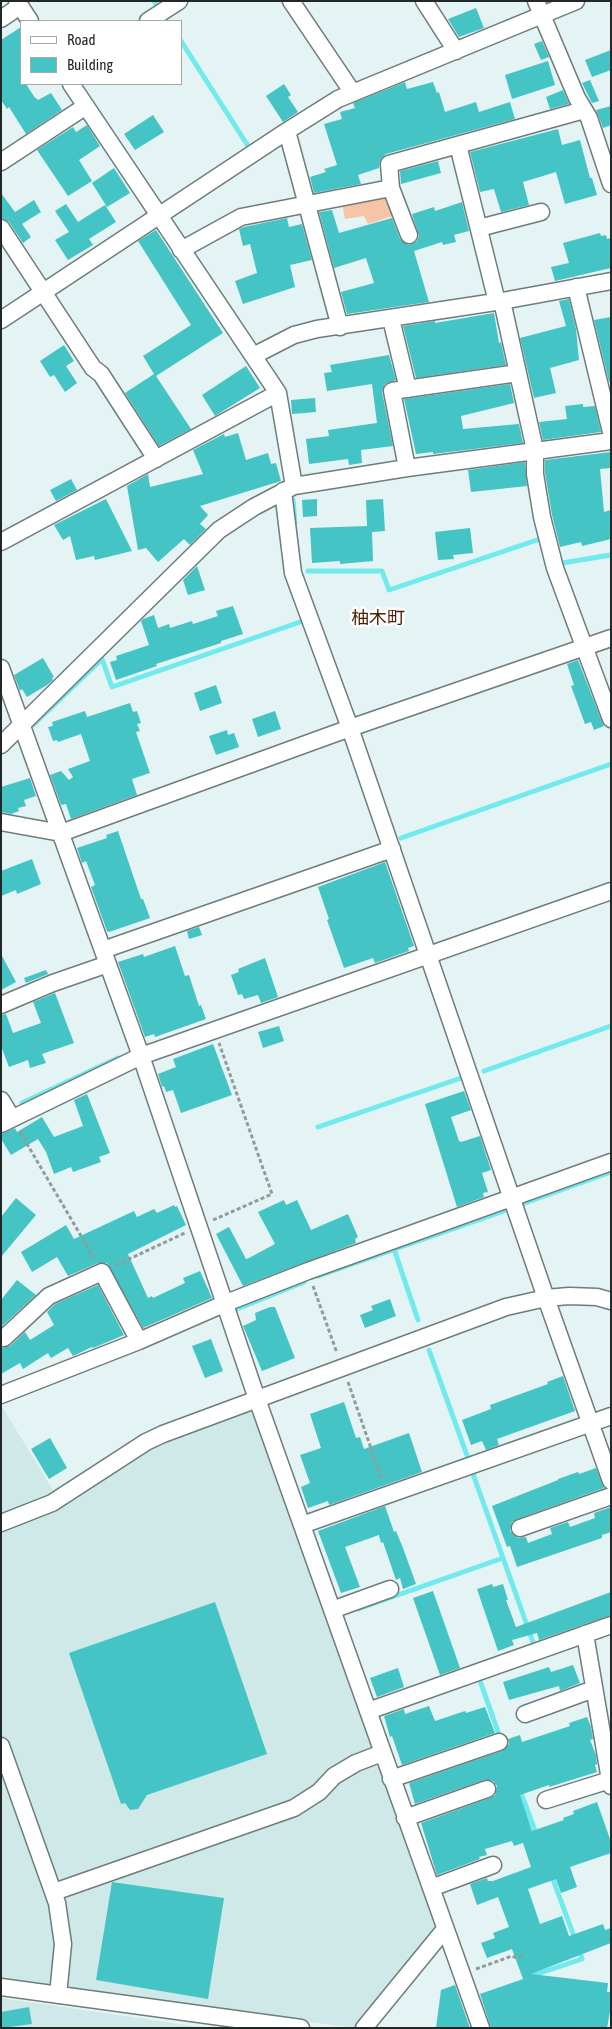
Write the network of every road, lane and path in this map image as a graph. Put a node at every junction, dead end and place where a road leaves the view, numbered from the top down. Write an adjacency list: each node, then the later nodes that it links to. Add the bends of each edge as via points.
1 (179, 1): 9 (street)
2 (290, 1): 12 (street)
3 (424, 1): 10 (street)
4 (576, 1): 6 (street)
5 (19, 4): 7 (street); 8 (street)
6 (539, 8): 10 (street); 14 (street)
7 (1, 19)
8 (29, 20)
9 (150, 20)
10 (456, 51): 12 (street)
11 (72, 85): 13 (street)
12 (353, 93): 15 (street)
13 (86, 106): 17 (street); 22 (street)
14 (584, 110): 16 (street); 18 (street)
15 (287, 131): 20 (street); 22 (street)
16 (458, 145): 19 (street, via 389,164); 24 (street)
17 (1, 162)
18 (611, 184)
19 (391, 188): 20 (street); 25 (street)
20 (307, 204): 26 (street, via 241,217); 33 (street)
21 (541, 212): 24 (street)
22 (158, 216): 26 (street); 29 (street)
23 (1, 228): 29 (street)
24 (479, 228): 30 (street)
25 (409, 235)
26 (181, 250): 34 (street)
27 (611, 281): 28 (street)
28 (576, 287): 30 (street); 38 (street)
29 (44, 292): 32 (street); 41 (street)
30 (500, 302): 31 (street); 35 (street)
31 (391, 319): 33 (street); 36 (street)
32 (1, 320)
33 (340, 327): 34 (street, via 294,335)
34 (253, 356): 37 (street)
35 (518, 373): 36 (street); 40 (street)
36 (408, 388): 42 (street, via 392,391)
37 (278, 394): 41 (street); 43 (street)
38 (611, 432)
39 (611, 441): 40 (street)
40 (535, 450): 42 (street); 46 (street, via 542,517 555,568)
41 (156, 459): 44 (street)
42 (407, 468): 43 (street)
43 (289, 489): 49 (street, via 219,530); 50 (street, via 294,572)
44 (1, 542)
45 (611, 638): 46 (street)
46 (584, 647): 48 (street); 50 (street)
47 (1, 668): 49 (street)
48 (611, 719)
49 (22, 725): 51 (street); 53 (street)
50 (350, 728): 53 (street); 54 (street)
51 (1, 745)
52 (1, 822): 53 (street)
53 (61, 833): 57 (street)
54 (392, 849): 56 (street); 57 (street)
55 (611, 891): 56 (street)
56 (428, 955): 59 (street); 64 (street)
57 (106, 957): 58 (street); 60 (street)
58 (1, 1005)
59 (215, 1030): 60 (street); 65 (path, via 272,1194)
60 (141, 1056): 62 (street); 65 (street)
61 (1, 1100): 62 (street)
62 (7, 1121): 66 (path)
63 (611, 1162): 64 (street)
64 (511, 1197): 67 (street); 69 (street)
65 (199, 1226): 66 (path); 69 (street)
66 (102, 1272): 70 (street, via 49,1296); 71 (street)
67 (546, 1298): 68 (street, via 569,1296); 73 (street, via 506,1307); 75 (street)
68 (611, 1300)
69 (226, 1303): 71 (street); 73 (street)
70 (4, 1338)
71 (139, 1341): 72 (street)
72 (1, 1395)
73 (258, 1399): 78 (street, via 146,1442 52,1503); 79 (street)
74 (611, 1416): 75 (street)
75 (590, 1423): 76 (street); 79 (street)
76 (611, 1481)
77 (611, 1496): 80 (street)
78 (1, 1524)
79 (302, 1525): 82 (street)
80 (520, 1528)
81 (390, 1589): 82 (street)
82 (332, 1610): 86 (street)
83 (611, 1625): 84 (street)
84 (585, 1634): 85 (street); 86 (street)
85 (594, 1689): 87 (street); 92 (street)
86 (368, 1711): 90 (street)
87 (525, 1714)
88 (499, 1742): 91 (street)
89 (1, 1746): 98 (street)
90 (382, 1753): 91 (street); 98 (street, via 356,1762 294,1808)
91 (392, 1779): 95 (street)
92 (610, 1783): 94 (street)
93 (487, 1788): 95 (street)
94 (546, 1800)
95 (405, 1818): 97 (street)
96 (493, 1865): 97 (street)
97 (431, 1888): 99 (street)
98 (54, 1892): 103 (street, via 63,1944)
99 (445, 1929): 101 (street); 105 (street)
100 (525, 1955): 101 (path, via 512,1956)
101 (462, 1975): 106 (street)
102 (1, 1988): 103 (street)
103 (58, 1995): 104 (street)
104 (301, 2028)
105 (364, 2028)
106 (481, 2028)

